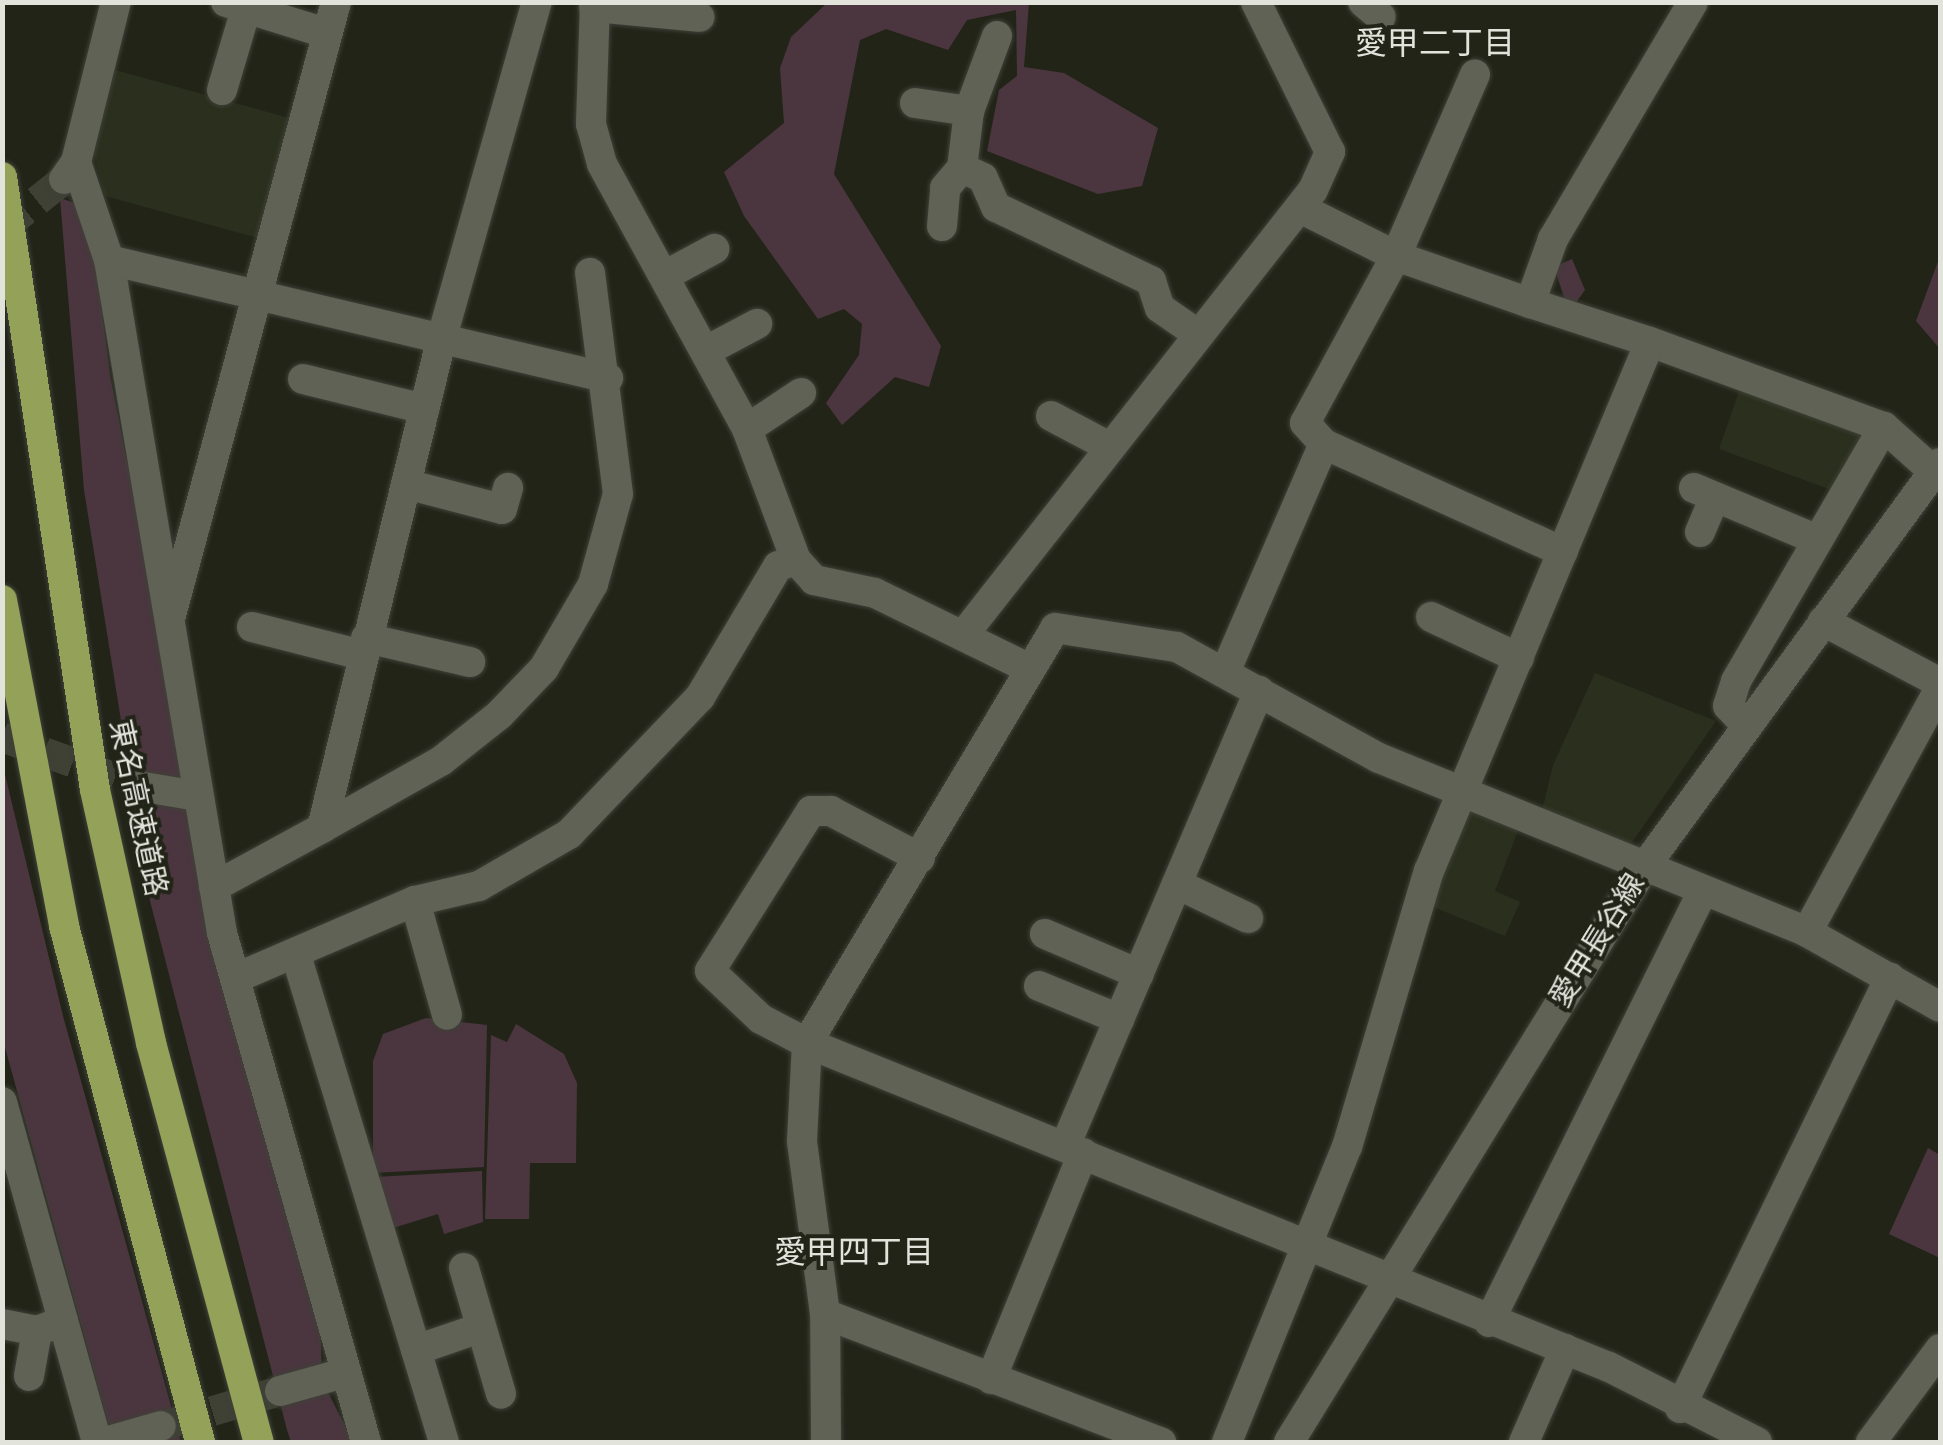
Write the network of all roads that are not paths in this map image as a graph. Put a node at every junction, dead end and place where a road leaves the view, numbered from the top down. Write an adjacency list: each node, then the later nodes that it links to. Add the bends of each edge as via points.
1 (116, 2): 21 (street, via 69,172)
2 (336, 2): 9 (street)
3 (537, 2): 28 (street)
4 (1256, 2): 17 (street, via 1330,152)
5 (1693, 2): 25 (street, via 1553,239)
6 (595, 5): 8 (street); 23 (street, via 592,124 602,164)
7 (236, 6): 9 (street); 12 (street)
8 (700, 16)
9 (326, 33): 24 (street)
10 (996, 36): 14 (street)
11 (1475, 74): 20 (street, via 1461,130)
12 (222, 90)
13 (915, 103): 14 (street)
14 (969, 111): 15 (street)
15 (962, 168): 18 (street, via 944,188); 27 (street, via 983,178 996,207 1151,280 1160,308)
16 (2, 177): 105 (highway, 東名高速道路, via 95,790 151,1042)
17 (1302, 208): 20 (street); 27 (street)
18 (942, 226)
19 (714, 249): 23 (street)
20 (1396, 256): 25 (street); 38 (street, via 1306,424)
21 (109, 260): 24 (street); 51 (street)
22 (590, 272): 31 (street)
23 (666, 275): 30 (street)
24 (251, 291): 28 (street); 51 (street)
25 (1530, 303): 29 (street)
26 (756, 324): 30 (street)
27 (1200, 335): 39 (street)
28 (442, 337): 31 (street); 34 (street)
29 (1650, 342): 36 (street); 45 (street)
30 (706, 351): 37 (street)
31 (608, 378): 64 (street, via 618,494 570,631 533,680 456,749)
32 (302, 379): 34 (street)
33 (800, 393): 37 (street)
34 (424, 409): 41 (street)
35 (1051, 416): 39 (street)
36 (1884, 427): 40 (street); 44 (street)
37 (747, 428): 46 (street)
38 (1324, 444): 45 (street); 57 (street)
39 (1106, 446): 52 (street)
40 (1938, 471): 49 (street, 愛甲長谷線)
41 (406, 484): 42 (street); 53 (street)
42 (503, 508)
43 (1700, 532): 44 (street, via 1705,492)
44 (1818, 540): 60 (street, via 1736,682 1728,706)
45 (1563, 552): 54 (street)
46 (796, 560): 52 (street, via 814,580 874,593); 70 (street, via 778,566 700,697 569,834 480,886)
47 (2, 600): 104 (highway, via 64,926)
48 (1431, 617): 54 (street)
49 (1822, 621): 58 (street); 60 (street, 愛甲長谷線)
50 (252, 626): 53 (street)
51 (168, 628): 63 (street)
52 (965, 634): 56 (street)
53 (364, 646): 55 (street); 64 (street)
54 (1519, 658): 62 (street)
55 (470, 662)
56 (1028, 668): 57 (street, via 1056,628 1176,647); 65 (street)
57 (1226, 670): 59 (street)
58 (1940, 685): 72 (street)
59 (1258, 691): 62 (street); 67 (street)
60 (1746, 726): 66 (street, 愛甲長谷線)
61 (138, 786): 63 (street)
62 (1463, 795): 66 (street); 85 (street, via 1429,871 1347,1147)
63 (196, 796): 68 (street)
64 (322, 828): 68 (street)
65 (920, 858): 82 (street); 82 (street, via 831,811 811,811 710,970 761,1019)
66 (1643, 869): 69 (street); 87 (street, 愛甲長谷線)
67 (1177, 884): 71 (street); 75 (street)
68 (214, 887): 77 (street)
69 (1702, 893): 72 (street); 89 (street)
70 (416, 901): 74 (street); 80 (street)
71 (1248, 918)
72 (1807, 932): 76 (street)
73 (1058, 943): 75 (street)
74 (296, 955): 77 (street); 95 (street)
75 (1138, 974): 81 (street)
76 (1890, 976): 79 (street); 101 (street)
77 (236, 978): 96 (street)
78 (1047, 992): 81 (street)
79 (1940, 1007)
80 (447, 1015)
81 (1119, 1019): 84 (street)
82 (807, 1042): 84 (street); 88 (street, via 802,1141)
83 (2, 1102): 91 (street)
84 (1074, 1149): 85 (street); 98 (street)
85 (1305, 1248): 87 (street); 110 (street)
86 (464, 1268): 92 (street)
87 (1387, 1284): 89 (street); 111 (street, 愛甲長谷線)
88 (826, 1314): 98 (street); 108 (street)
89 (1490, 1322): 93 (street)
90 (2, 1324): 91 (street)
91 (50, 1326): 97 (street); 103 (street)
92 (480, 1328): 95 (street); 100 (street)
93 (1565, 1348): 101 (street); 112 (street)
94 (1940, 1349): 114 (street)
95 (416, 1350): 107 (street)
96 (344, 1373): 99 (street); 106 (street)
97 (28, 1376)
98 (991, 1379): 109 (street)
99 (280, 1391)
100 (501, 1394)
101 (1680, 1408): 113 (street)
102 (161, 1426): 103 (street)
103 (101, 1442)
104 (200, 1442)
105 (259, 1442)
106 (366, 1442)
107 (444, 1442)
108 (826, 1442)
109 (1161, 1442)
110 (1227, 1442)
111 (1289, 1442)
112 (1524, 1442)
113 (1757, 1442)
114 (1872, 1442)

